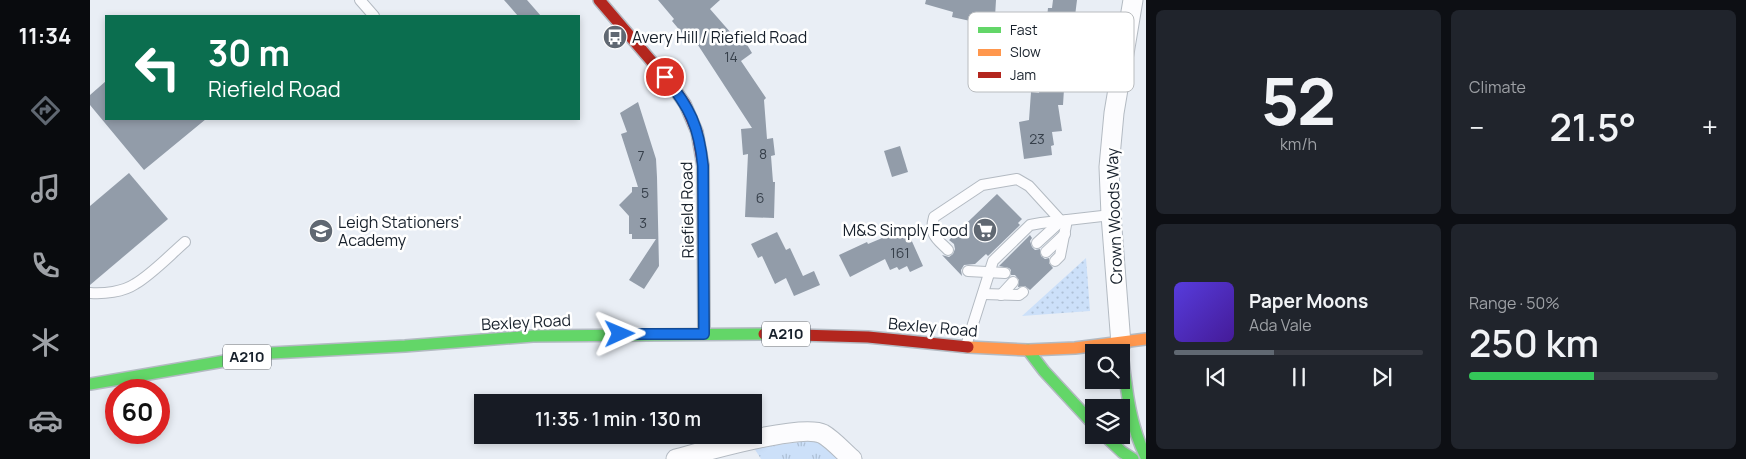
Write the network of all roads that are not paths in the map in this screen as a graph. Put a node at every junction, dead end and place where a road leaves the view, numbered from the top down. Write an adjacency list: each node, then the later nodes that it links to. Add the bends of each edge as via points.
1 (360, 0): 3 (lane)
2 (599, 0): 21 (main road, Riefield Road, via 671,84 694,118 701,141 703,166)
3 (373, 15)
4 (1118, 92): 5 (street, Crown Woods Way, via 1109,167)
5 (1111, 215): 6 (lane); 23 (street, Crown Woods Way)
6 (1064, 220): 7 (lane); 9 (lane); 10 (lane, via 1029,186 1016,178 982,185 934,217 934,236); 14 (lane, via 1030,225 993,261)
7 (1065, 234): 11 (lane); 12 (lane, via 1060,256)
8 (185, 242): 18 (lane, via 135,285 99,294)
9 (1037, 243)
10 (948, 250)
11 (1046, 252)
12 (1055, 261)
13 (968, 271): 14 (lane)
14 (990, 272): 15 (lane); 19 (lane)
15 (1005, 273)
16 (1013, 282): 20 (lane)
17 (1023, 292): 20 (lane)
18 (90, 293)
19 (983, 294): 20 (lane); 24 (lane)
20 (1001, 295)
21 (704, 334): 24 (main road, Bexley Road / A210, via 868,337); 27 (main road, Bexley Road / A210, via 534,336 271,353)
22 (1146, 340): 23 (main road, Bexley Road / A210)
23 (1121, 344)
24 (966, 347): 26 (main road, Bexley Road / A210)
25 (1085, 347): 26 (main road, Bexley Road / A210)
26 (1028, 350): 30 (main road)
27 (90, 384)
28 (1128, 389): 31 (main road)
29 (1141, 405): 31 (main road)
30 (1085, 414)
31 (1135, 427): 33 (main road)
32 (1114, 444): 36 (main road)
33 (1146, 457)
34 (676, 459): 35 (street, via 757,438 809,431 822,434)
35 (852, 459)
36 (1133, 459)

